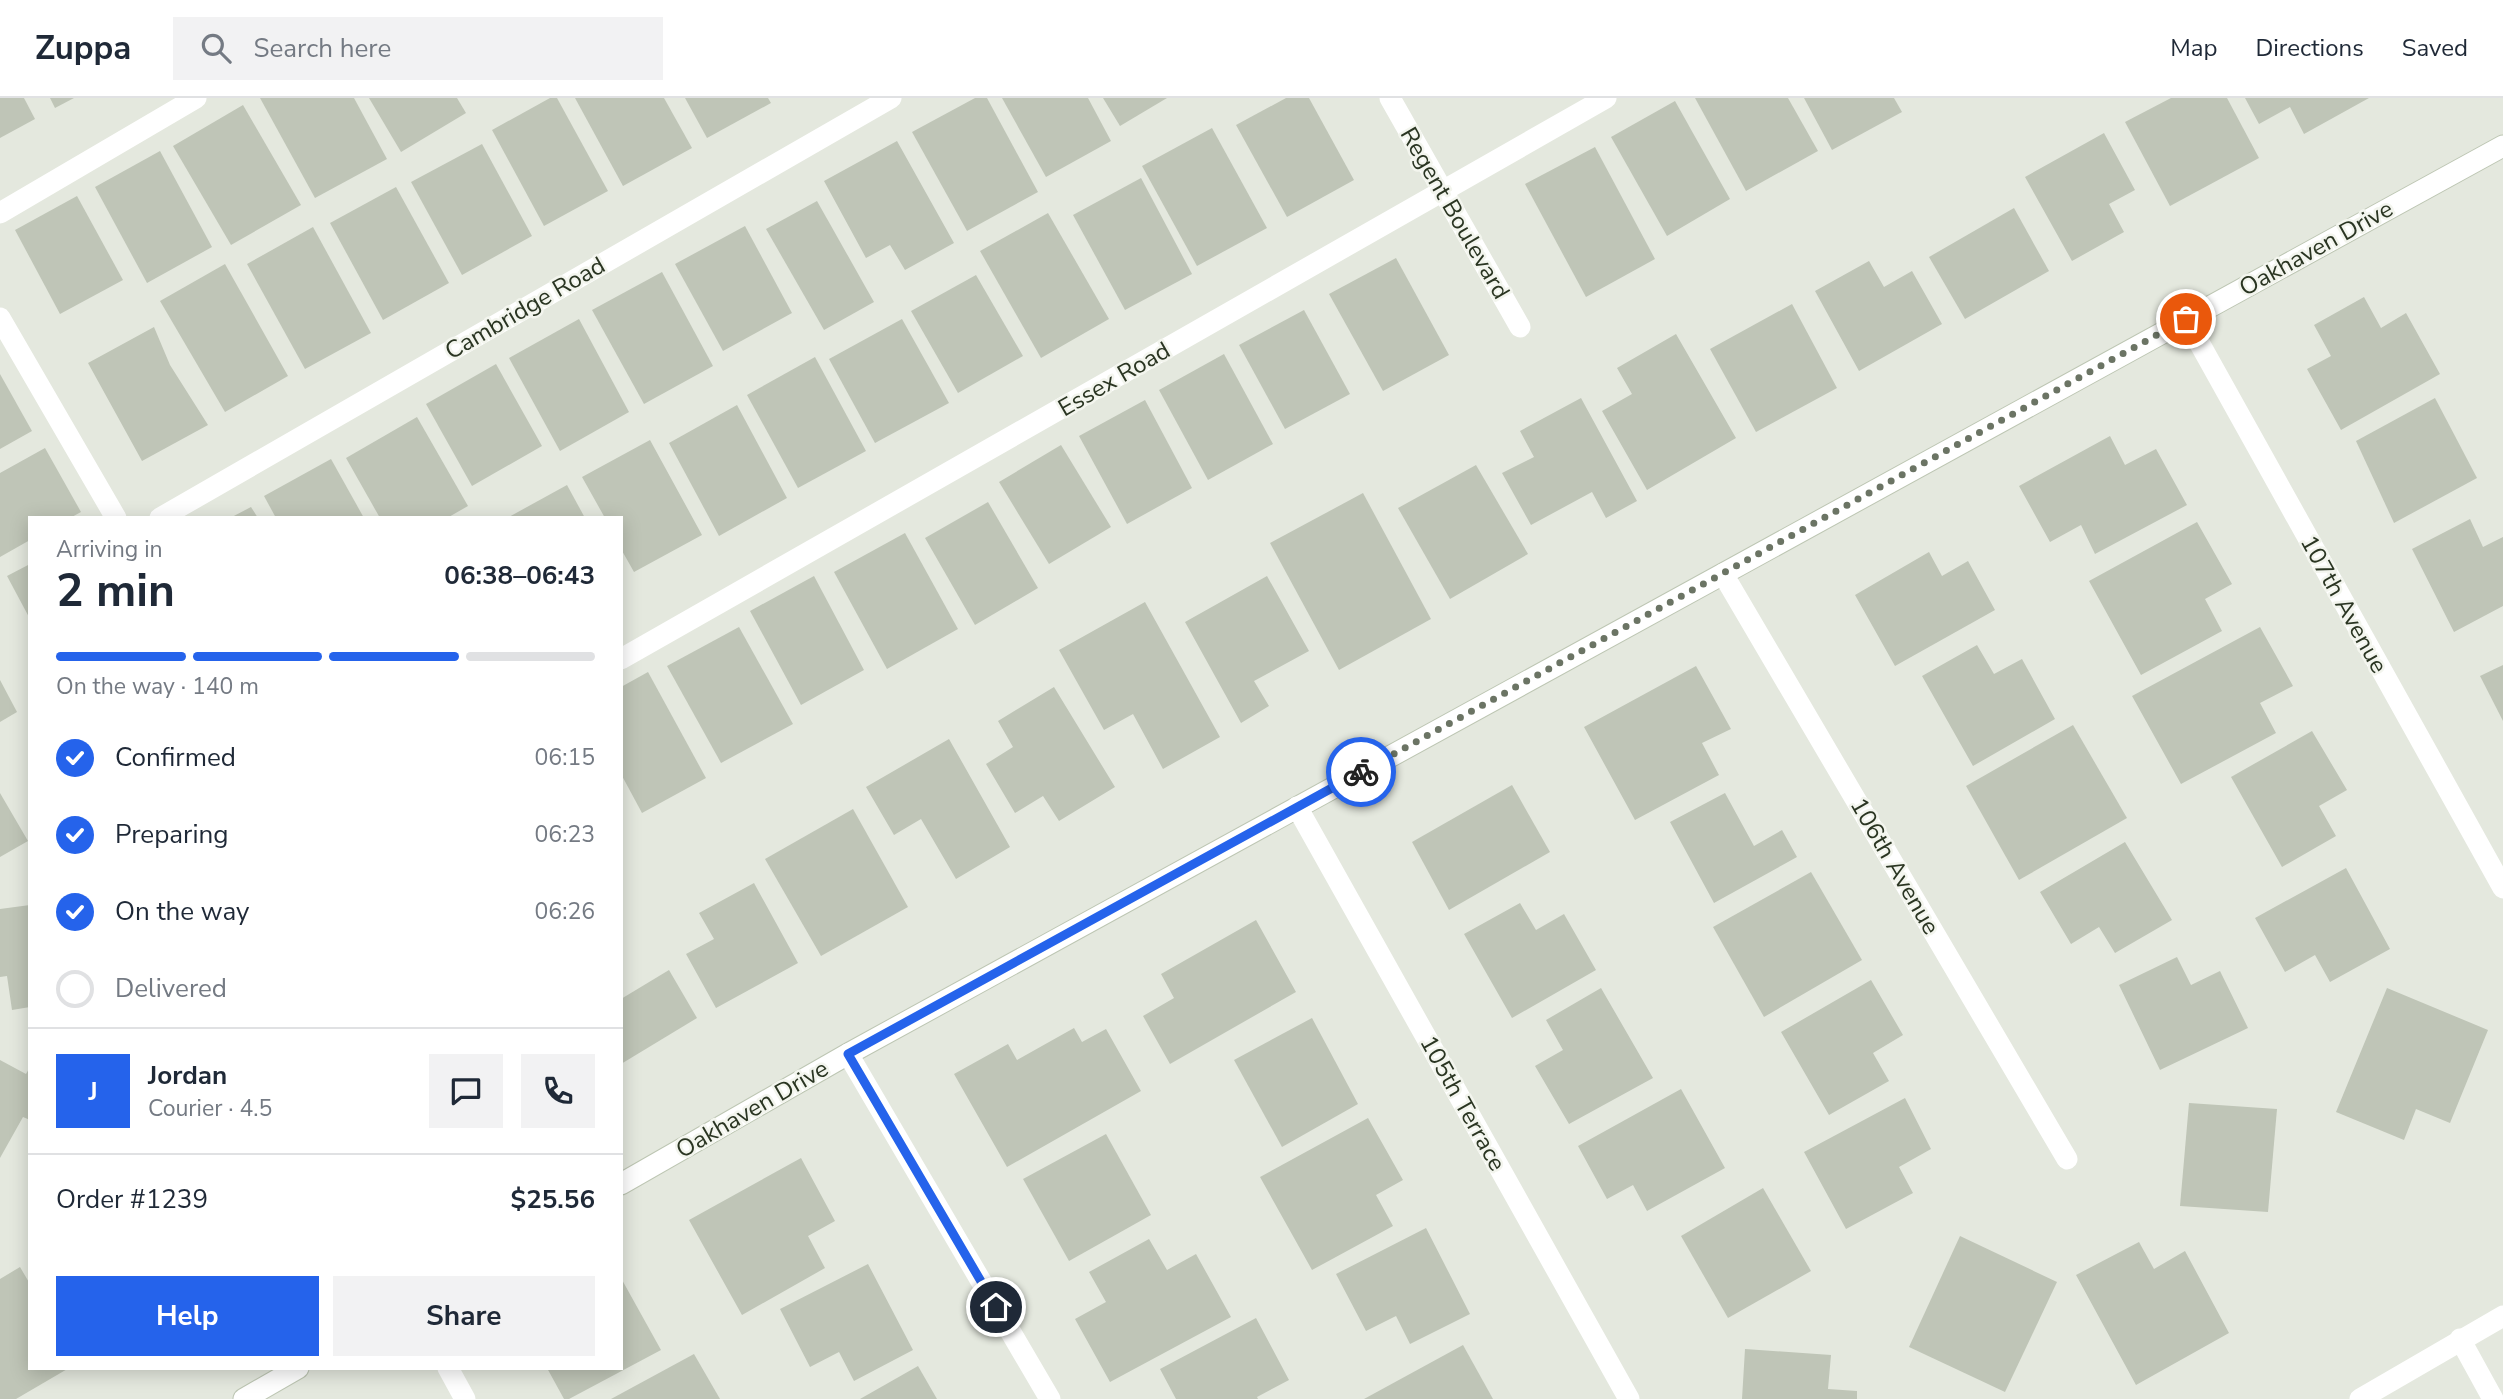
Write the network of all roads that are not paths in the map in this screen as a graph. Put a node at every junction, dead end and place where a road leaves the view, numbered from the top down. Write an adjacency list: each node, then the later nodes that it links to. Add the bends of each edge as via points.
1 (196, 98): 7 (street)
2 (891, 98): 12 (street, Cambridge Road)
3 (1390, 98): 6 (street, Regent Boulevard)
4 (1606, 98): 6 (street, Essex Road)
5 (2503, 146): 9 (street, Oakhaven Drive)
6 (1443, 193): 10 (street, Regent Boulevard); 14 (street, Essex Road)
7 (0, 213)
8 (0, 318): 11 (street)
9 (2186, 319): 13 (street, Oakhaven Drive); 16 (street, 107th Avenue)
10 (1520, 327)
11 (115, 516)
12 (163, 516)
13 (1723, 574): 15 (street, Oakhaven Drive); 18 (street, 106th Avenue)
14 (623, 658)
15 (1297, 807): 17 (street, Oakhaven Drive); 27 (street, 105th Terrace)
16 (2503, 888)
17 (848, 1054): 19 (street, Oakhaven Drive); 26 (street)
18 (2067, 1159)
19 (623, 1183)
20 (2503, 1315): 21 (street)
21 (2460, 1339): 28 (street); 29 (street)
22 (295, 1370): 24 (street)
23 (449, 1370): 25 (street)
24 (244, 1399)
25 (465, 1399)
26 (1050, 1399)
27 (1629, 1399)
28 (2360, 1399)
29 (2493, 1399)

